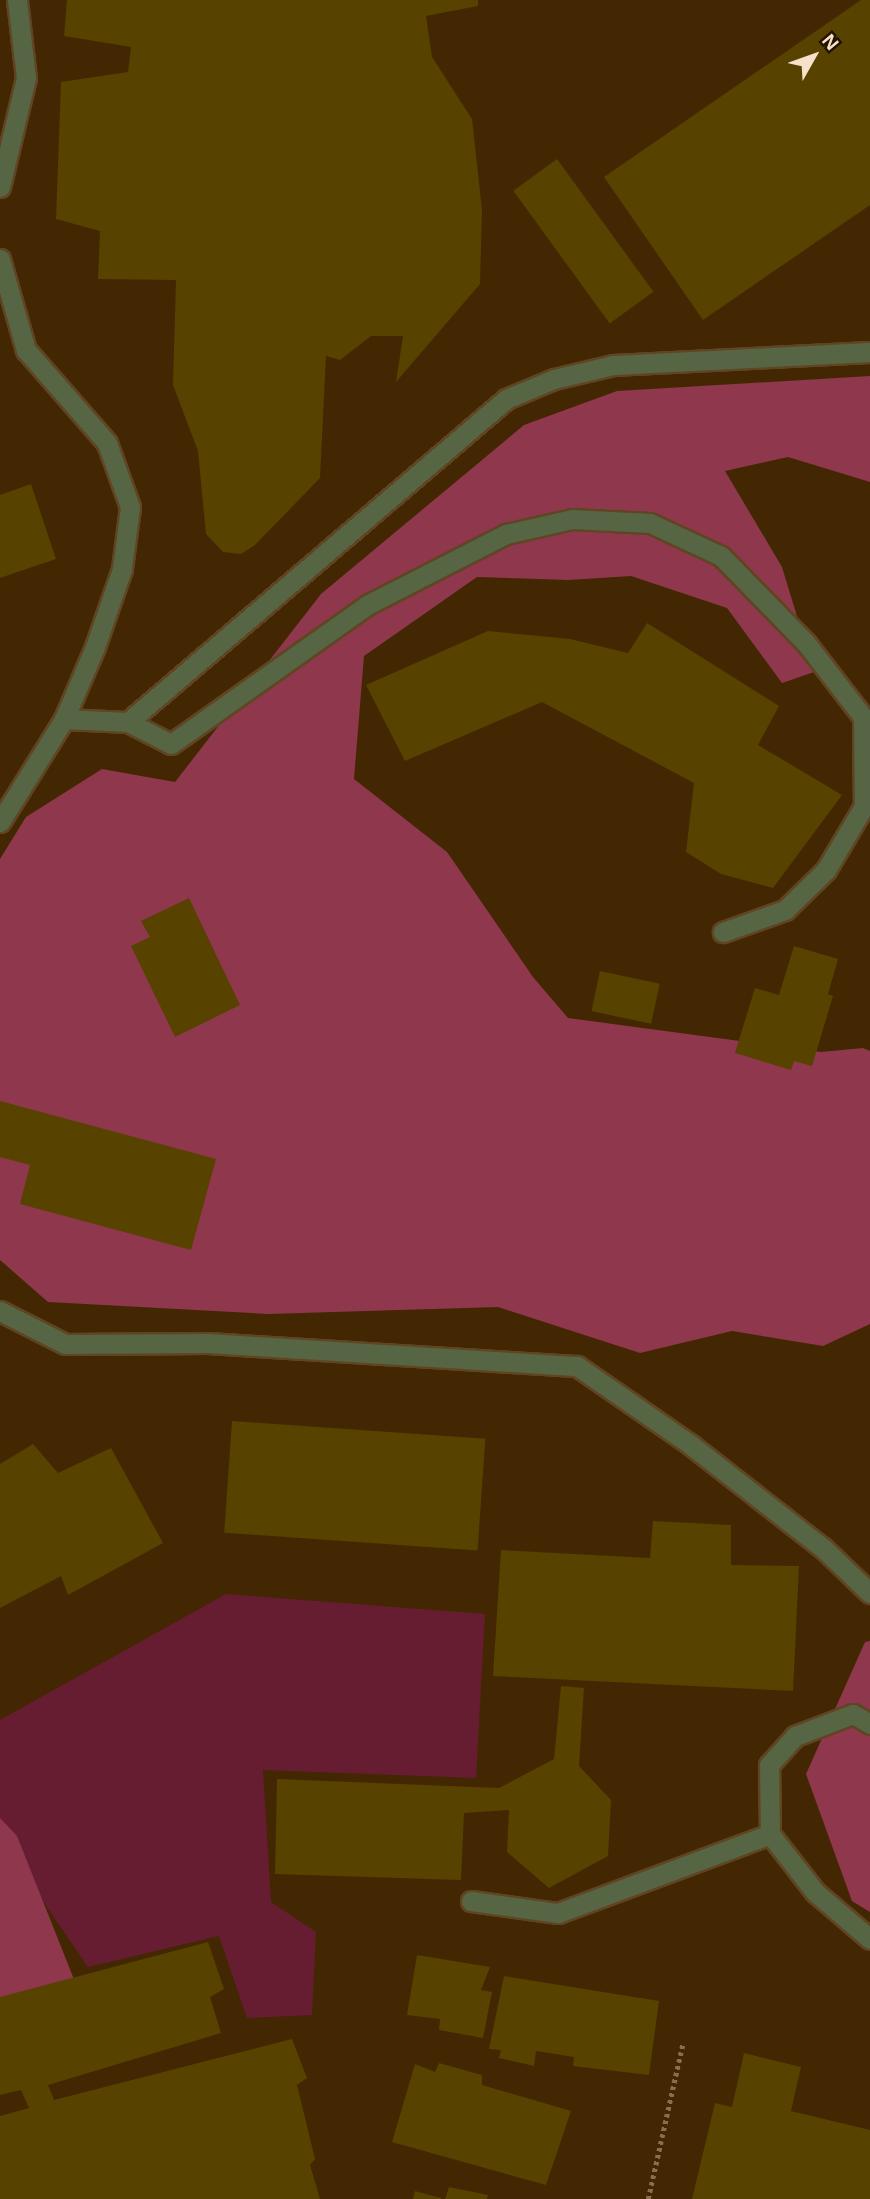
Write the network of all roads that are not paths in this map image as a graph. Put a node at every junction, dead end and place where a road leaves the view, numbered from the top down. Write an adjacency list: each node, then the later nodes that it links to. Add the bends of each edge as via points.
1 (17, 0): 2 (street, via 26,78)
2 (0, 187)
3 (0, 259): 5 (street, via 26,350 107,443 130,507 122,569)
4 (870, 352): 6 (street, via 613,365 554,379 506,399)
5 (64, 719): 6 (street); 7 (street)
6 (128, 722): 8 (street, via 171,744 367,605 506,534 572,519 650,523 721,556 806,643 863,717 864,806 826,870 785,910)
7 (0, 822)
8 (723, 932)
9 (0, 1311): 10 (street, via 65,1343 209,1343 577,1366 691,1445 823,1548)
10 (870, 1593)
11 (870, 1724): 12 (street, via 853,1714 795,1737 769,1766)
12 (770, 1834): 13 (street, via 558,1913); 14 (street, via 815,1892)
13 (471, 1901)
14 (870, 1939)

